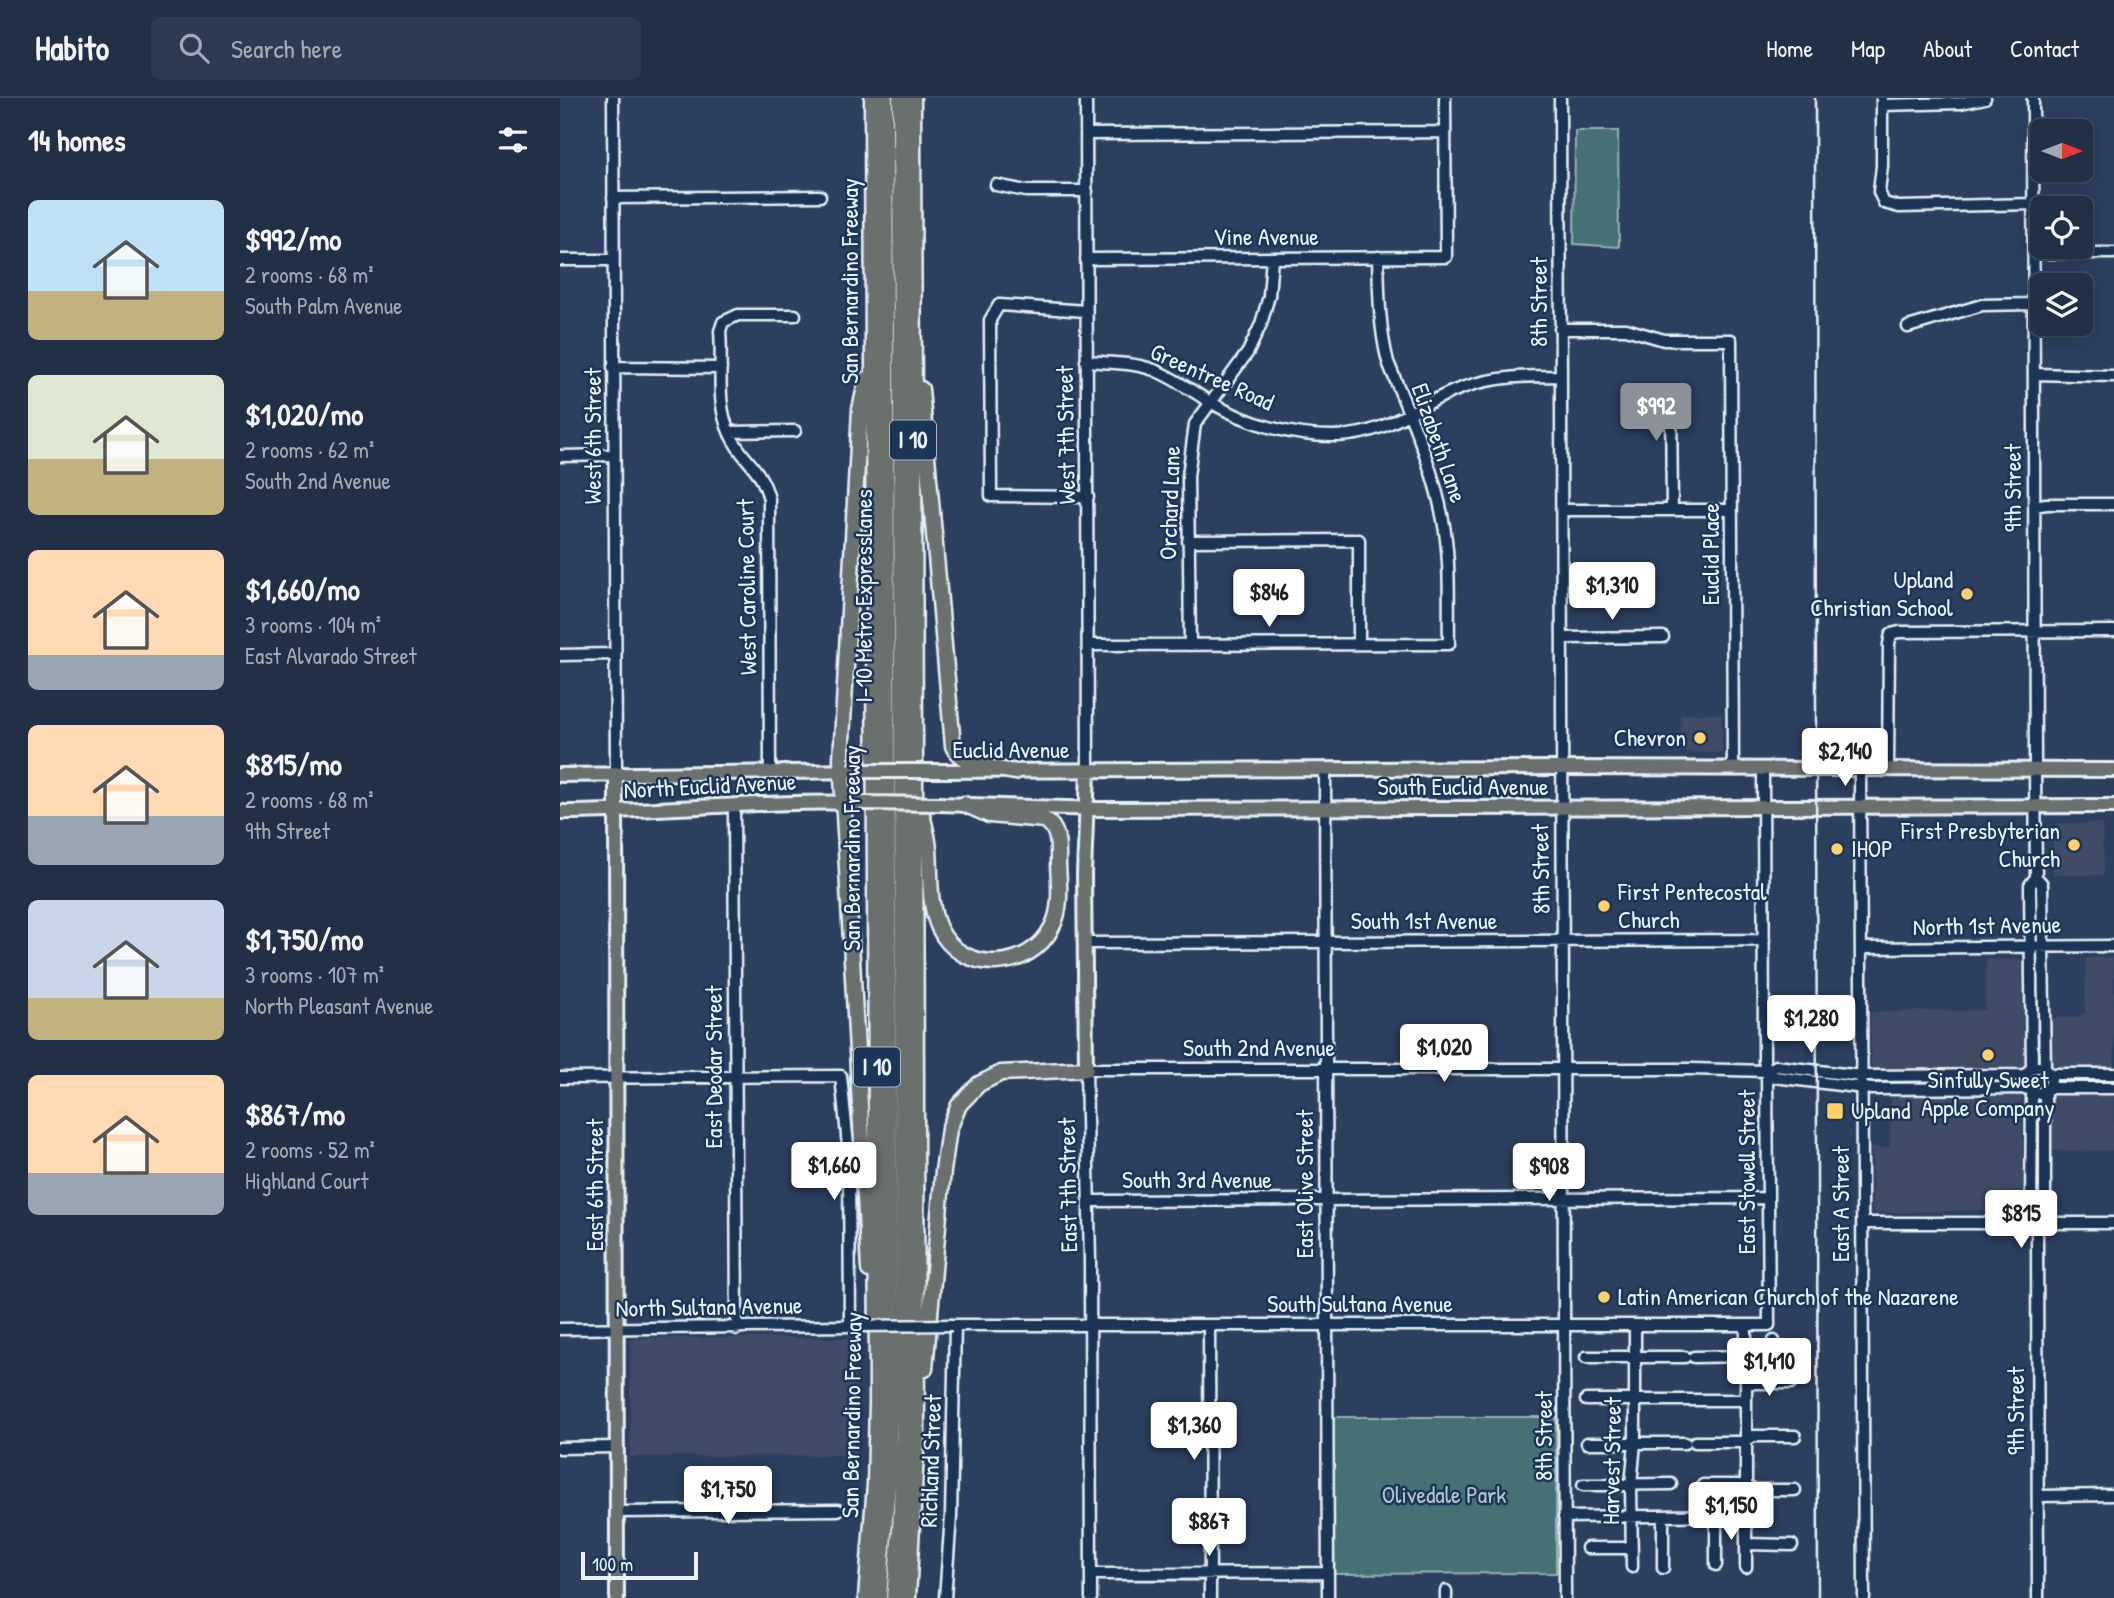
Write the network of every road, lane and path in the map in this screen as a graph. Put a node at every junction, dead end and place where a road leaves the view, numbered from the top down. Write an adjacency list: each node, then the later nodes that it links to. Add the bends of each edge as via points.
1 (613, 98): 18 (street, West 6th Street)
2 (872, 98): 34 (highway, San Bernardino Freeway / I 10)
3 (885, 98): 181 (highway, I-10 Metro ExpressLanes, via 890,1417)
4 (900, 98): 182 (highway, I-10 Metro ExpressLanes, via 904,1434)
5 (913, 98): 30 (highway, I 10)
6 (1086, 98): 13 (street, West 7th Street)
7 (1445, 98): 12 (street)
8 (1560, 98): 32 (street, 8th Street)
9 (1985, 98): 11 (street, via 1961,103)
10 (2033, 98): 17 (street, 9th Street)
11 (1882, 102): 19 (street, via 1880,191 1884,203 1899,207)
12 (1444, 132): 13 (street); 22 (street, Vine Avenue, via 1446,257)
13 (1086, 134): 15 (street, West 7th Street)
14 (996, 185): 15 (street, via 1026,191)
15 (1087, 191): 24 (street, West 7th Street)
16 (820, 196): 18 (street)
17 (2034, 196)
18 (613, 198): 26 (street, West 6th Street)
19 (2030, 204)
20 (2093, 253): 21 (street)
21 (2114, 253)
22 (1378, 257): 23 (street, Vine Avenue); 43 (street, Elizabeth Lane, via 1383,343)
23 (1272, 258): 24 (street, Vine Avenue); 42 (street, Orchard Lane, via 1261,324 1248,352)
24 (1086, 259): 28 (street, West 7th Street)
25 (560, 260): 26 (street)
26 (613, 260): 36 (street, West 6th Street)
27 (2030, 304): 31 (street, via 1982,305)
28 (1086, 311): 35 (street, West 7th Street); 48 (street, via 999,305 992,313 991,496)
29 (795, 316): 37 (street, West Caroline Court, via 738,315 723,322)
30 (913, 318): 77 (highway, via 953,746 957,755 975,764); 80 (highway, I 10)
31 (1908, 327)
32 (1560, 329): 39 (street, 8th Street); 53 (street, Euclid Place, via 1626,329 1664,340 1731,340)
33 (2034, 336): 38 (street, 9th Street)
34 (873, 350): 72 (highway, via 860,409); 123 (highway, San Bernardino Freeway / I 10)
35 (1086, 361): 42 (street, Greentree Road, via 1153,370); 48 (street, West 7th Street)
36 (613, 367): 37 (street); 46 (street, West 6th Street)
37 (721, 368): 45 (street, West Caroline Court, via 723,414)
38 (2035, 374): 40 (street); 50 (street, 9th Street)
39 (1560, 376): 43 (street, Greentree Road, via 1515,376 1465,387); 51 (street, 8th Street)
40 (2114, 376)
41 (1671, 394): 52 (street)
42 (1210, 402): 43 (street, Greentree Road, via 1262,425 1311,435 1373,431); 54 (street, Orchard Lane, via 1195,424 1191,448)
43 (1410, 415): 59 (street, Elizabeth Lane, via 1433,475 1444,521 1449,644)
44 (795, 431): 45 (street)
45 (729, 432): 76 (street, West Caroline Court, via 760,473 769,499)
46 (614, 455): 47 (street); 62 (street, West 6th Street)
47 (560, 456)
48 (1088, 496): 60 (street, West 7th Street)
49 (2114, 504): 50 (street)
50 (2034, 506): 55 (street, 9th Street)
51 (1562, 510): 52 (street); 58 (street, 8th Street)
52 (1672, 510): 53 (street)
53 (1731, 510): 65 (street, Euclid Place)
54 (1188, 541): 59 (street, via 1359,540); 61 (street, Orchard Lane)
55 (2034, 631): 56 (street); 68 (street, via 1891,634); 70 (street, 9th Street)
56 (2114, 631)
57 (1663, 637): 58 (street)
58 (1562, 638): 64 (street, 8th Street)
59 (1359, 644): 61 (street)
60 (1088, 645): 61 (street); 74 (street, West 7th Street)
61 (1190, 645)
62 (614, 654): 63 (street); 78 (street, West 6th Street)
63 (560, 655)
64 (1562, 768): 65 (main road, South Euclid Avenue); 69 (main road, South Euclid Avenue); 88 (street, 8th Street)
65 (1733, 768): 66 (main road, South Euclid Avenue)
66 (1763, 768): 67 (main road); 89 (street, East Stowell Street)
67 (1860, 769): 68 (main road); 90 (street, East A Street)
68 (1888, 769): 70 (main road)
69 (1325, 770): 75 (main road, South Euclid Avenue); 86 (street, East Olive Street)
70 (2035, 770): 71 (main road); 84 (street, 9th Street)
71 (2114, 770)
72 (841, 771): 73 (main road, North Euclid Avenue); 76 (main road, North Euclid Avenue); 81 (highway)
73 (859, 771): 77 (main road, Euclid Avenue, bridge)
74 (1088, 771): 75 (main road, Euclid Avenue); 77 (main road, Euclid Avenue); 87 (main road, East 7th Street)
75 (1163, 771)
76 (770, 772): 78 (main road, North Euclid Avenue)
77 (1015, 772)
78 (616, 773): 79 (main road, North Euclid Avenue); 92 (main road, East 6th Street)
79 (560, 775)
80 (915, 781): 82 (highway, via 929,845 935,917 944,937 956,950 980,961 1017,959 1042,943 1056,920 1056,835 1045,820 989,815); 147 (highway, I 10)
81 (842, 803): 82 (main road, North Euclid Avenue, bridge); 83 (main road, North Euclid Avenue); 123 (highway, via 867,1264)
82 (964, 804): 87 (main road)
83 (734, 806): 92 (main road, North Euclid Avenue); 109 (street, East Deodar Street)
84 (2035, 806): 85 (main road); 90 (main road); 93 (street, 9th Street)
85 (2114, 806)
86 (1325, 807): 87 (main road, South Euclid Avenue); 88 (main road, South Euclid Avenue); 96 (street, East Olive Street)
87 (1086, 808): 97 (main road, East 7th Street)
88 (1562, 808): 89 (main road, South Euclid Avenue); 95 (street, 8th Street)
89 (1763, 808): 90 (main road); 94 (street, East Stowell Street)
90 (1861, 808): 101 (street, East A Street)
91 (560, 812): 92 (main road, North Euclid Avenue)
92 (616, 812): 111 (main road, East 6th Street)
93 (2036, 877): 98 (street, 9th Street, via 2030,885); 99 (street, 9th Street, via 2042,884)
94 (1764, 940): 95 (street, South 1st Avenue); 105 (street, East Stowell Street)
95 (1563, 941): 96 (street, South 1st Avenue); 104 (street, 8th Street)
96 (1325, 942): 97 (street, South 1st Avenue); 103 (street, East Olive Street)
97 (1084, 943): 102 (main road, East 7th Street)
98 (2030, 945): 99 (street, North 1st Avenue); 101 (street, North 1st Avenue); 106 (street, 9th Street)
99 (2043, 945): 100 (street, North 1st Avenue); 107 (street, 9th Street)
100 (2114, 946)
101 (1861, 948): 112 (street, East A Street)
102 (1086, 1069): 103 (street, South 2nd Avenue); 119 (street, East 7th Street); 147 (highway, via 994,1075 968,1094 955,1113 939,1203)
103 (1326, 1069): 104 (street, South 2nd Avenue); 118 (street, East Olive Street)
104 (1563, 1069): 105 (street, South 2nd Avenue); 117 (street, 8th Street)
105 (1767, 1071): 112 (street, South 2nd Avenue, via 1774,1077); 116 (street, East Stowell Street)
106 (2029, 1072): 107 (street, via 2038,1067); 112 (street); 115 (street)
107 (2047, 1072): 108 (street); 114 (street, via 2051,1080)
108 (2114, 1073)
109 (735, 1077): 111 (street); 132 (street, via 841,1076 849,1156); 135 (street, East Deodar Street)
110 (560, 1078): 111 (street)
111 (617, 1079): 134 (main road, East 6th Street)
112 (1862, 1081): 115 (street, via 1872,1089); 120 (street, East A Street)
113 (2114, 1088): 114 (street)
114 (2047, 1089): 115 (street); 122 (street, 9th Street, via 2045,1209)
115 (2029, 1090): 122 (street, 9th Street, via 2031,1209)
116 (1768, 1198): 117 (street, South 3rd Avenue); 131 (street, East Stowell Street)
117 (1564, 1199): 118 (street, South 3rd Avenue); 128 (street, 8th Street)
118 (1326, 1200): 119 (street, South 3rd Avenue); 127 (street, East Olive Street)
119 (1089, 1201): 125 (street, East 7th Street)
120 (1862, 1223): 122 (street); 189 (street, East A Street)
121 (2114, 1223): 122 (street)
122 (2037, 1224): 160 (street, 9th Street)
123 (877, 1312): 180 (highway, San Bernardino Freeway / I 10, via 876,1484)
124 (954, 1325): 125 (street, South Sultana Avenue); 132 (street, North Sultana Avenue, bridge); 184 (street, Richland Street)
125 (1090, 1325): 126 (street, South Sultana Avenue); 178 (street, East 7th Street)
126 (1209, 1325): 127 (street, South Sultana Avenue); 176 (street)
127 (1327, 1325): 128 (street, South Sultana Avenue); 177 (street, East Olive Street)
128 (1565, 1325): 129 (street, South Sultana Avenue); 166 (street, 8th Street)
129 (1635, 1325): 130 (street, South Sultana Avenue); 139 (street, Harvest Street)
130 (1746, 1325): 131 (street, South Sultana Avenue); 137 (street)
131 (1769, 1325)
132 (854, 1326): 135 (street, North Sultana Avenue)
133 (560, 1329): 134 (street, North Sultana Avenue)
134 (617, 1329): 135 (street, North Sultana Avenue); 151 (main road, East 6th Street)
135 (737, 1329)
136 (1774, 1341): 141 (street)
137 (1746, 1356): 139 (street); 140 (street)
138 (1586, 1357): 139 (street)
139 (1635, 1357): 145 (street, Harvest Street)
140 (1746, 1382): 141 (street); 143 (street)
141 (1775, 1383): 142 (street)
142 (1791, 1383)
143 (1746, 1399): 145 (street); 148 (street)
144 (1586, 1400): 145 (street)
145 (1635, 1400): 150 (street, Harvest Street)
146 (1795, 1436): 148 (street, via 1752,1436)
147 (917, 1437): 183 (highway, I 10)
148 (1745, 1442): 150 (street); 157 (street)
149 (1587, 1443): 150 (street)
150 (1635, 1443): 155 (street, Harvest Street)
151 (616, 1447): 152 (street); 162 (main road, East 6th Street)
152 (560, 1448)
153 (1671, 1484): 155 (street)
154 (1583, 1485): 155 (street)
155 (1631, 1485): 167 (street, Harvest Street)
156 (1703, 1485): 157 (street)
157 (1745, 1485): 158 (street, via 1753,1490); 163 (street)
158 (1795, 1490)
159 (2114, 1495): 160 (street)
160 (2038, 1496): 190 (street, 9th Street)
161 (838, 1510): 162 (street)
162 (617, 1512): 179 (main road, East 6th Street)
163 (1745, 1514): 164 (street); 168 (street)
164 (1716, 1515): 165 (street); 172 (street)
165 (1663, 1516): 167 (street); 174 (street)
166 (1564, 1517): 167 (street); 188 (street, 8th Street)
167 (1631, 1517): 171 (street, Harvest Street)
168 (1746, 1544): 169 (street); 175 (street)
169 (1792, 1545)
170 (1587, 1548): 171 (street)
171 (1632, 1548): 173 (street, Harvest Street)
172 (1716, 1565)
173 (1632, 1567)
174 (1663, 1567)
175 (1746, 1567)
176 (1210, 1573): 177 (street); 178 (street); 186 (street)
177 (1327, 1573): 187 (street, East Olive Street)
178 (1091, 1574): 185 (street, East 7th Street)
179 (617, 1598)
180 (866, 1598)
181 (879, 1598)
182 (894, 1598)
183 (908, 1598)
184 (945, 1598)
185 (1091, 1598)
186 (1210, 1598)
187 (1328, 1598)
188 (1565, 1598)
189 (1864, 1598)
190 (2038, 1598)

